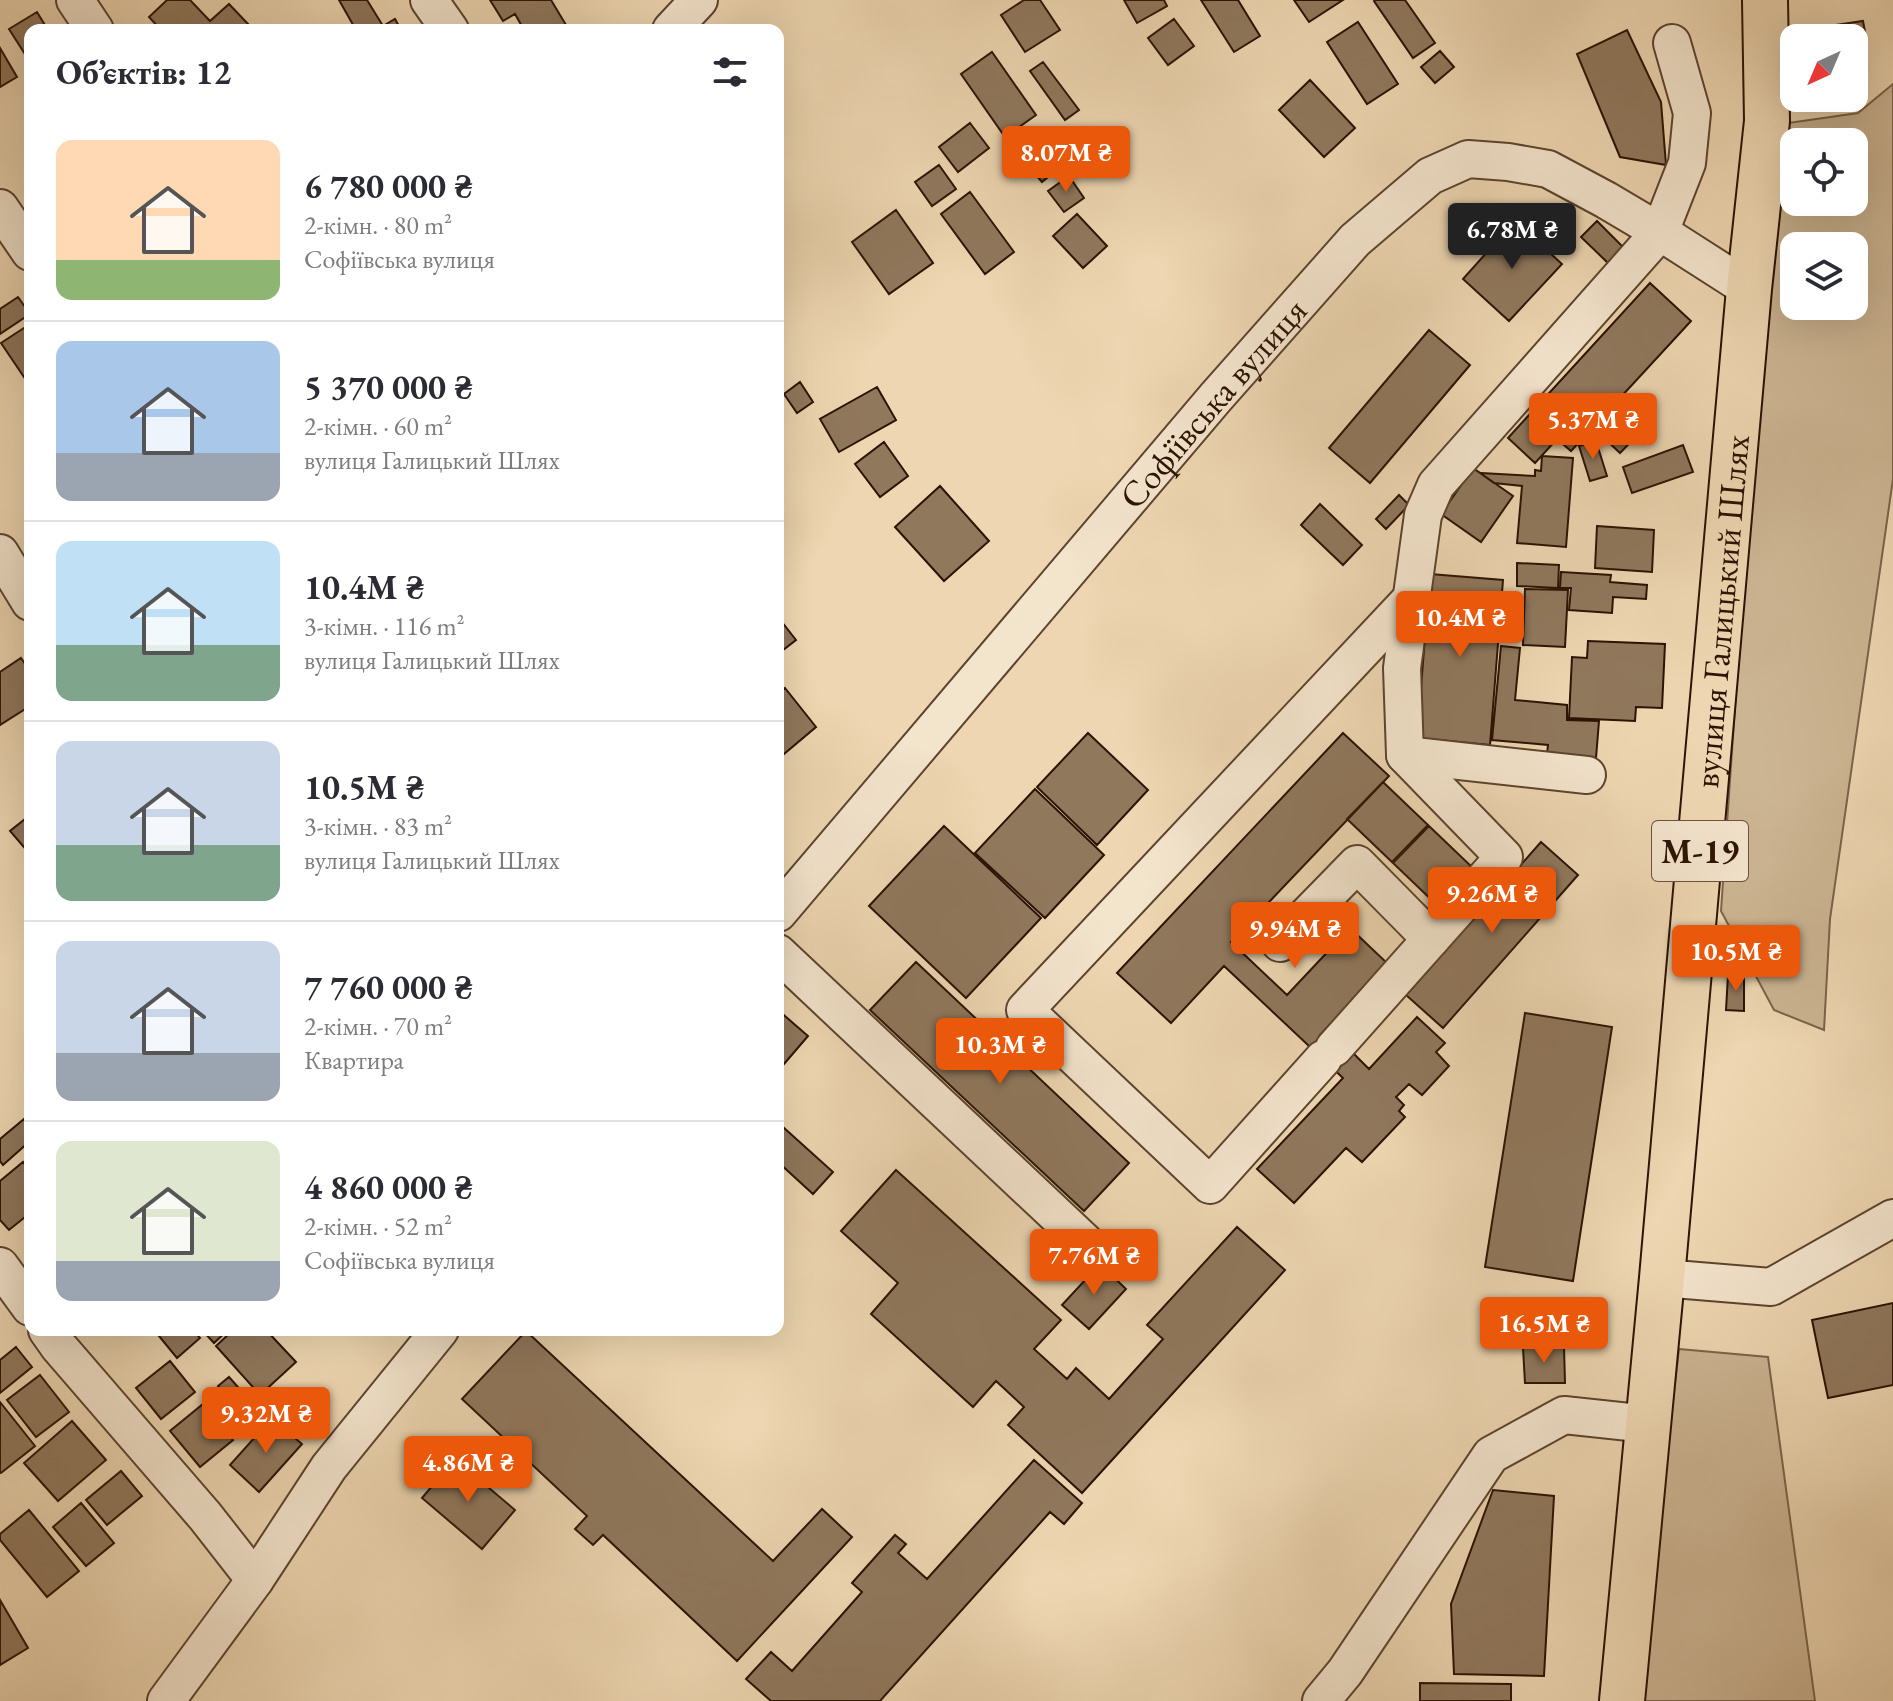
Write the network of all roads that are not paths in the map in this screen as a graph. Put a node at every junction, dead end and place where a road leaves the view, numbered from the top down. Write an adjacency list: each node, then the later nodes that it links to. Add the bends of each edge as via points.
1 (75, 0): 5 (street)
2 (429, 0): 6 (street)
3 (699, 0): 7 (street)
4 (1765, 0): 12 (highway, вулиця Галицький Шлях / М-19, via 1767,121)
5 (91, 24)
6 (446, 24)
7 (677, 24)
8 (1672, 43): 10 (street, via 1692,113 1687,163)
9 (0, 208): 11 (street)
10 (1660, 232): 12 (street, Софіївська вулиця); 15 (street, via 1436,485 1423,515); 18 (street, Софіївська вулиця, via 1548,169 1468,159 1430,176 1355,240)
11 (24, 243)
12 (1749, 289): 25 (highway, вулиця Галицький Шлях / М-19)
13 (0, 553): 14 (street)
14 (24, 592)
15 (1411, 599): 16 (street, via 1402,668); 19 (street, via 1025,1010 1210,1185)
16 (1405, 755): 17 (street); 19 (street, via 1504,857)
17 (1587, 775)
18 (784, 906)
19 (1431, 939): 20 (street, via 1357,864)
20 (1280, 943)
21 (784, 959): 23 (street)
22 (1893, 1218): 25 (street, via 1771,1287)
23 (1085, 1242)
24 (0, 1266): 26 (street)
25 (1662, 1278): 29 (highway, вулиця Галицький Шлях / М-19)
26 (24, 1299)
27 (51, 1336): 30 (street)
28 (435, 1336): 30 (street, via 329,1467)
29 (1648, 1424): 31 (street, via 1564,1415 1491,1455); 34 (highway, вулиця Галицький Шлях / М-19)
30 (255, 1580): 32 (street)
31 (1348, 1687): 33 (street)
32 (166, 1701)
33 (1321, 1701)
34 (1622, 1701)

